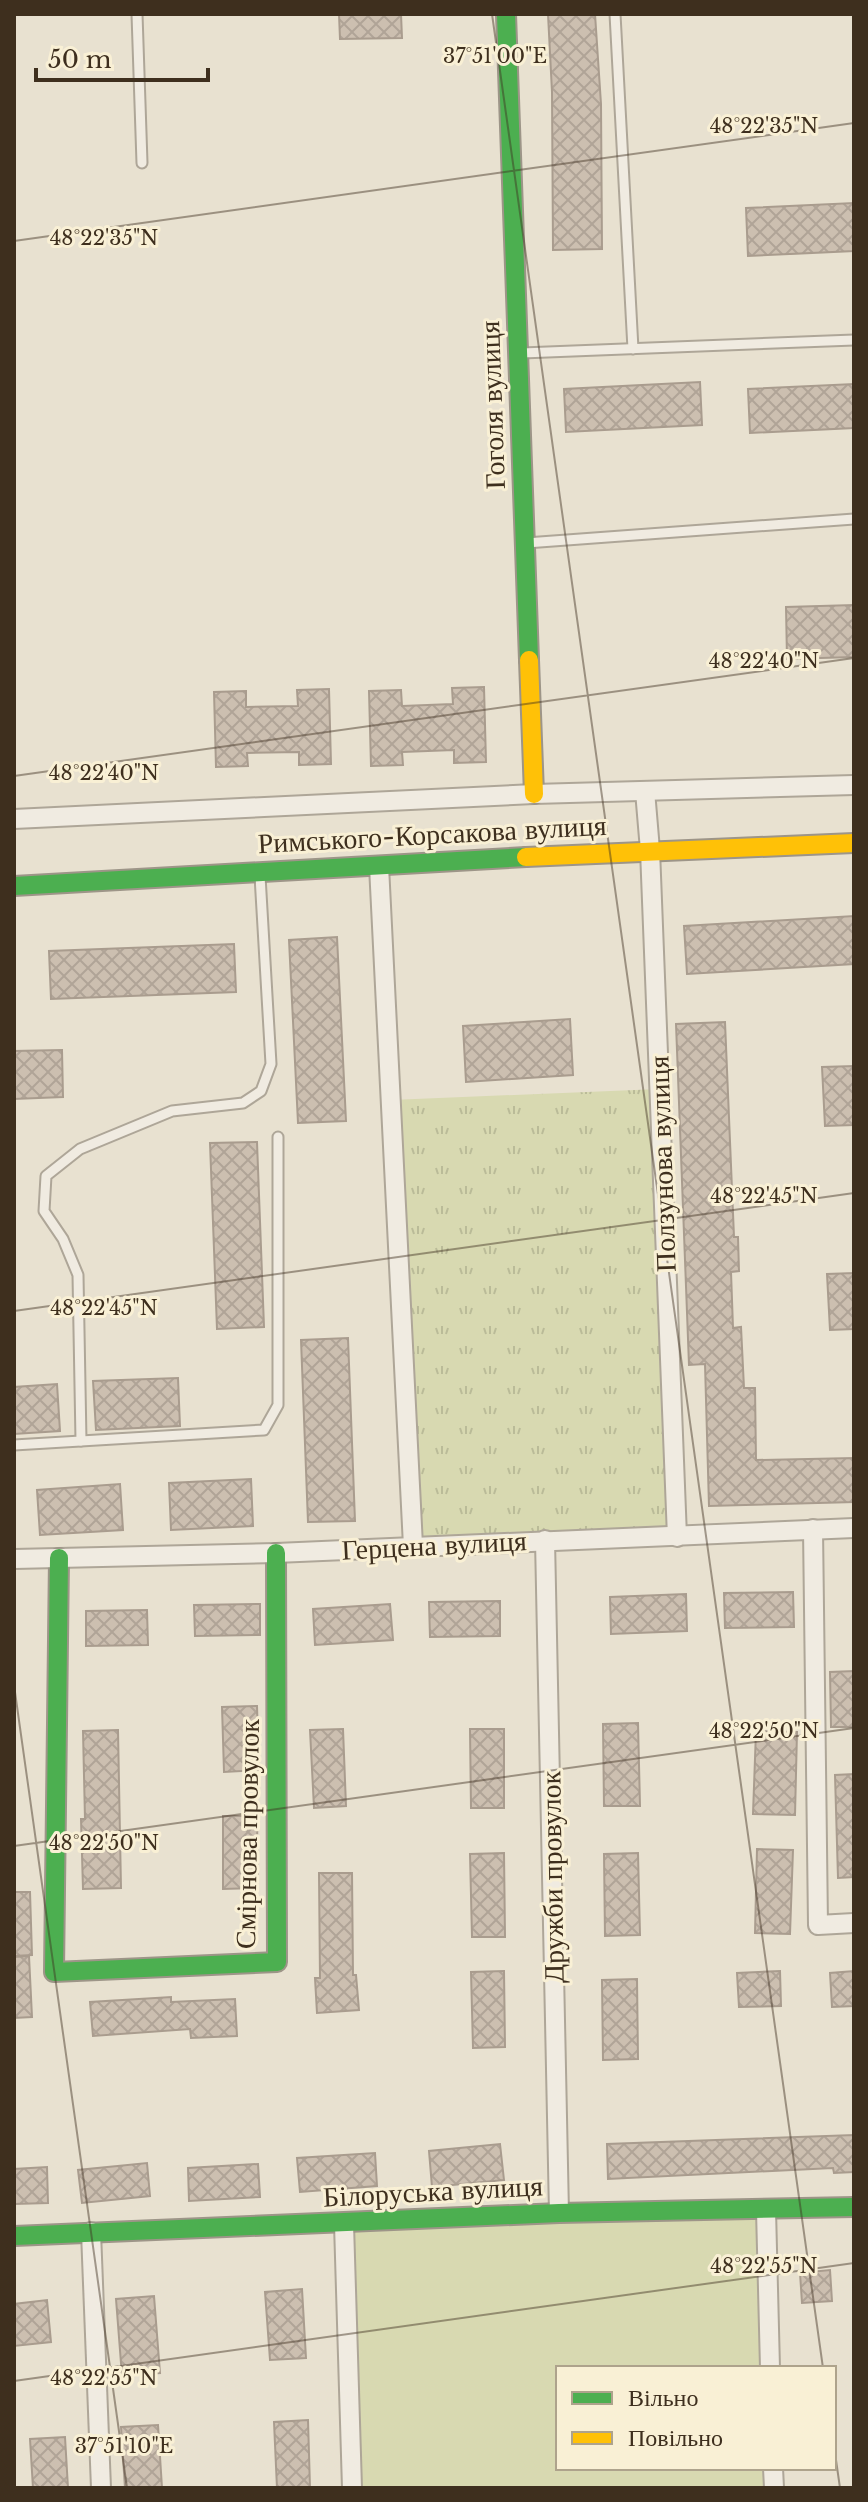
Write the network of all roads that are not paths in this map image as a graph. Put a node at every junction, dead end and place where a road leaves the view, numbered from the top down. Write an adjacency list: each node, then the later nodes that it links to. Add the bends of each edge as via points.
1 (137, 14): 4 (lane)
2 (506, 14): 7 (street, Гоголя вулиця)
3 (615, 14): 6 (lane)
4 (142, 163)
5 (854, 340): 6 (lane)
6 (633, 349): 7 (lane)
7 (518, 353): 9 (street, Гоголя вулиця)
8 (854, 519): 9 (lane)
9 (525, 543): 12 (street, Гоголя вулиця)
10 (854, 785): 11 (street, Римського-Корсакова вулиця)
11 (645, 791): 12 (street, Римського-Корсакова вулиця); 15 (street, Ползунова вулиця)
12 (534, 794): 13 (street, Римського-Корсакова вулиця)
13 (14, 819)
14 (854, 843): 15 (street, Римського-Корсакова вулиця)
15 (650, 850): 16 (street, Римського-Корсакова вулиця); 24 (street, Ползунова вулиця)
16 (379, 866): 17 (street, Римського-Корсакова вулиця); 26 (street)
17 (260, 872): 18 (street, Римського-Корсакова вулиця); 20 (lane, via 271,1064 261,1091 243,1103 172,1111 80,1149 46,1176 44,1211 78,1275)
18 (14, 886)
19 (278, 1137): 20 (lane, via 278,1405 264,1430)
20 (81, 1441): 21 (lane)
21 (14, 1445)
22 (854, 1528): 23 (street, Герцена вулиця)
23 (813, 1529): 24 (street, Герцена вулиця); 30 (street, via 818,1925)
24 (677, 1537): 25 (street, Герцена вулиця)
25 (545, 1540): 26 (street, Герцена вулиця); 33 (street, Дружби провулок)
26 (413, 1546): 27 (street, Герцена вулиця)
27 (276, 1553): 28 (street, Герцена вулиця); 28 (street, Смірнова провулок, via 277,1962 54,1972)
28 (59, 1558): 29 (street, Герцена вулиця)
29 (14, 1559)
30 (854, 1923)
31 (854, 2207): 32 (street, Білоруська вулиця)
32 (766, 2210): 33 (street, Білоруська вулиця); 37 (street)
33 (559, 2213): 34 (street, Білоруська вулиця)
34 (344, 2224): 35 (street, Білоруська вулиця); 39 (street)
35 (91, 2232): 36 (street, Білоруська вулиця); 38 (street)
36 (14, 2236)
37 (770, 2366)
38 (101, 2488)
39 (352, 2488)

